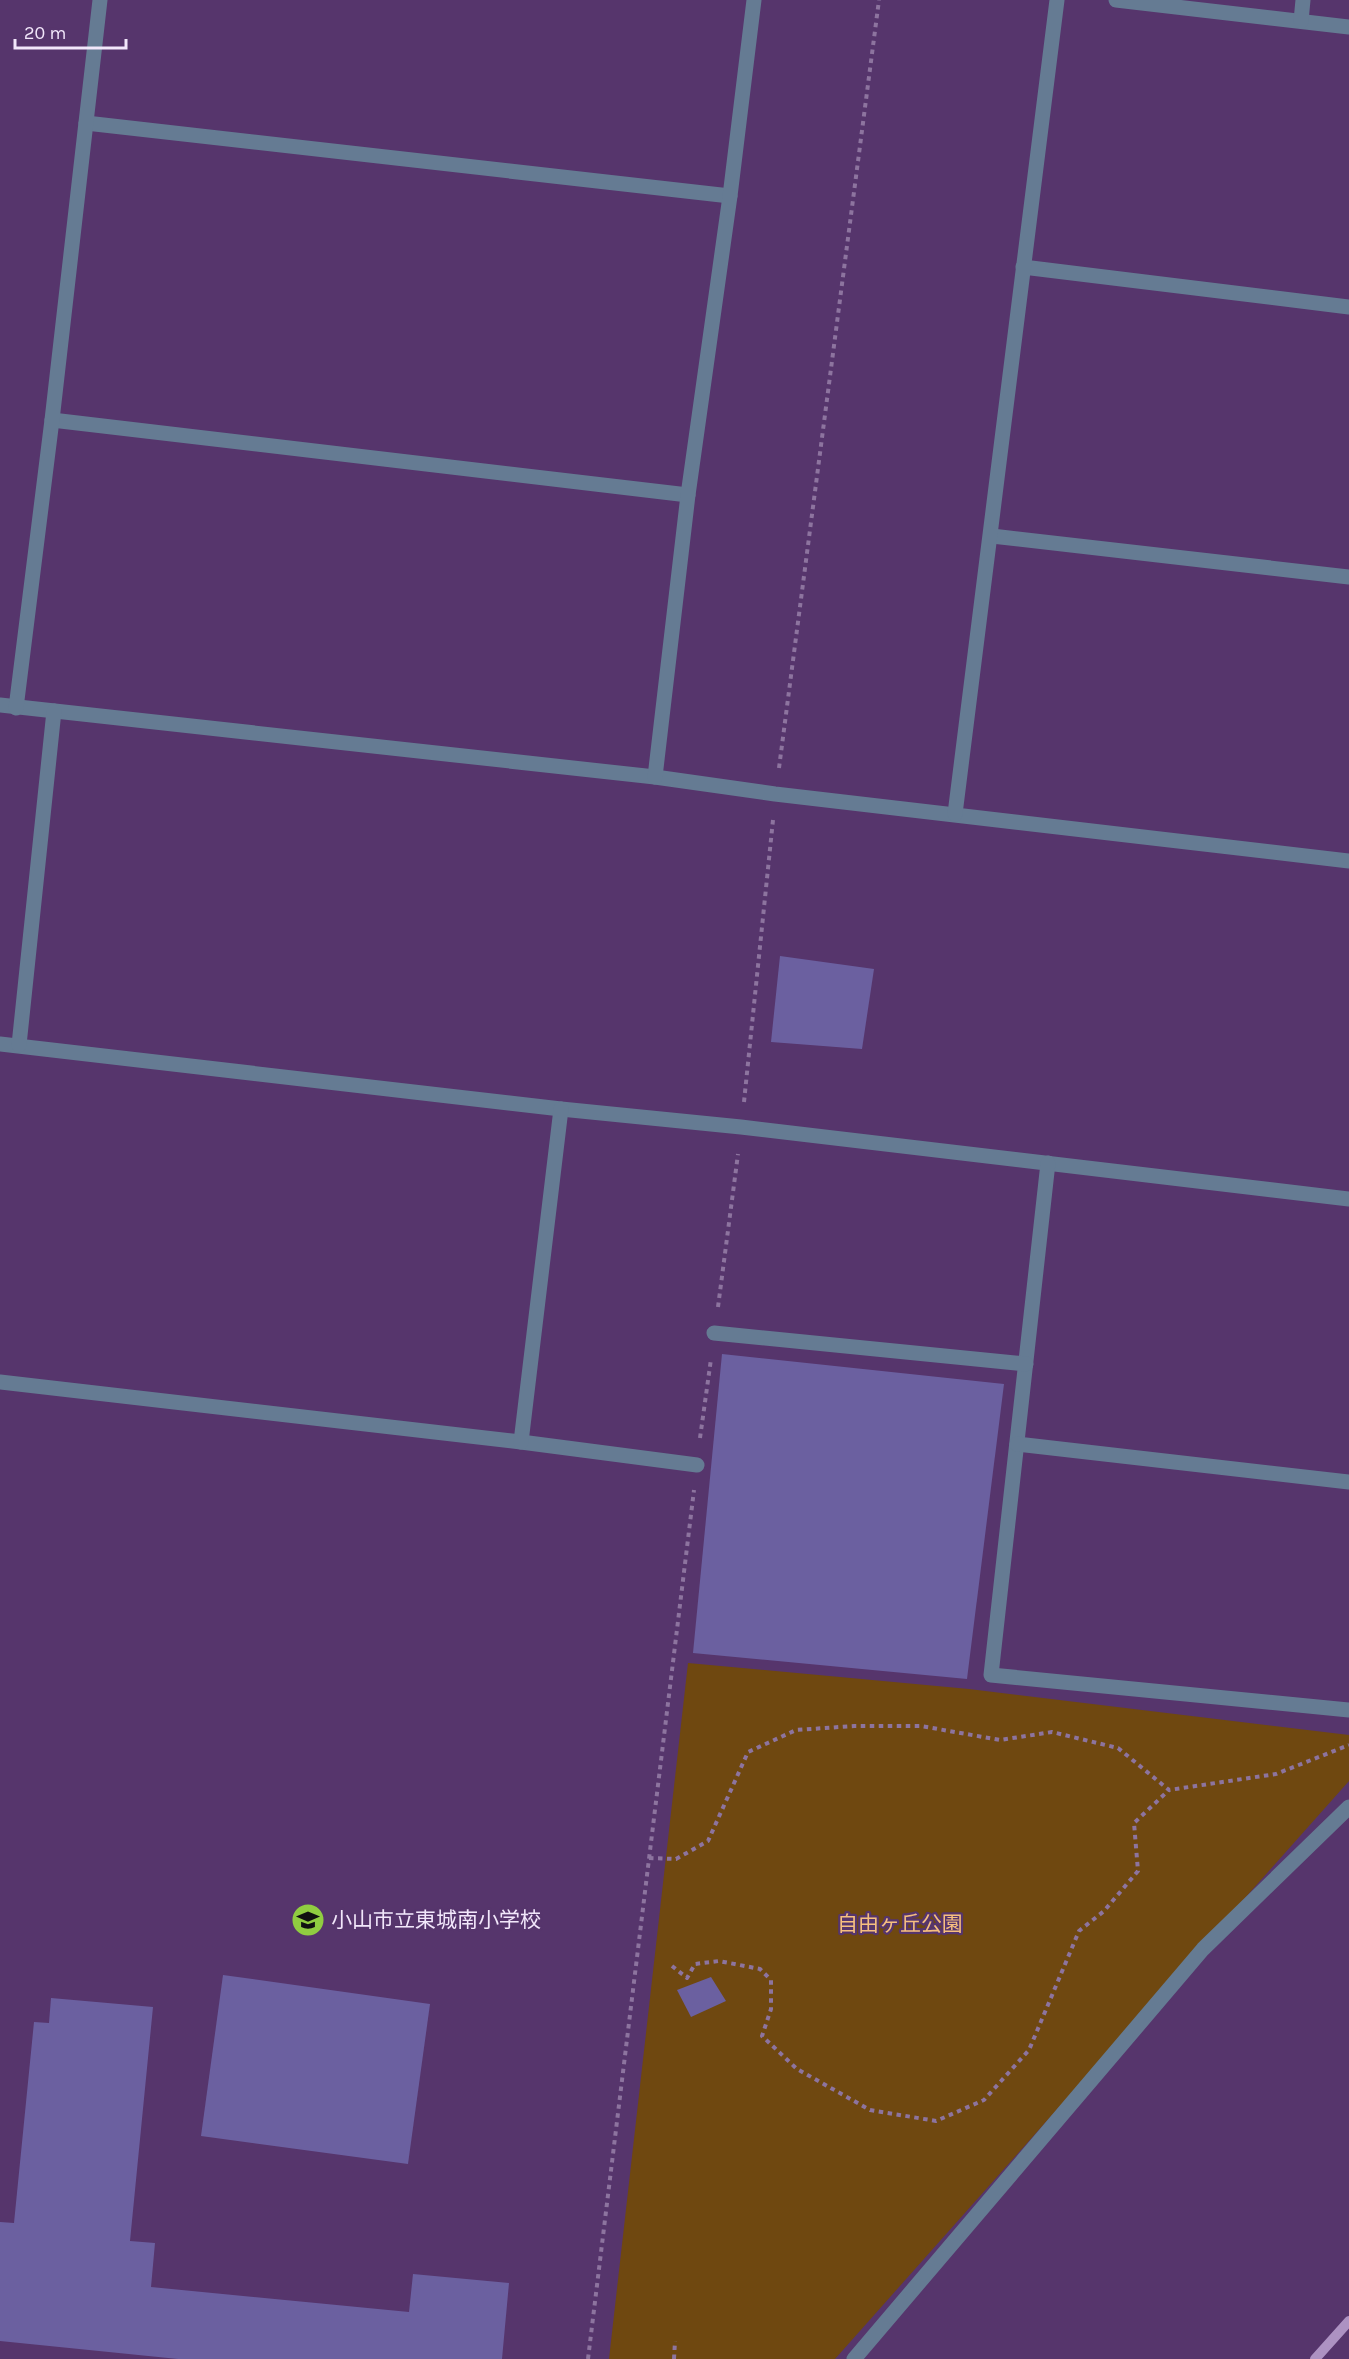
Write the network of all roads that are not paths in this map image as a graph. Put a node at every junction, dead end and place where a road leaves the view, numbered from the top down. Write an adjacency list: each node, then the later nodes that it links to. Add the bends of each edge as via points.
1 (100, 0): 8 (street)
2 (754, 0): 9 (street)
3 (1057, 0): 10 (street)
4 (1116, 0): 6 (street)
5 (1303, 0): 6 (street)
6 (1300, 21): 7 (street)
7 (1349, 27)
8 (86, 123): 9 (street); 12 (street)
9 (730, 196): 13 (street)
10 (1023, 267): 11 (street); 14 (street)
11 (1349, 307)
12 (52, 420): 13 (street); 17 (street)
13 (688, 495): 19 (street)
14 (992, 536): 15 (street); 20 (street)
15 (1349, 577)
16 (0, 705): 17 (street)
17 (16, 708): 18 (street)
18 (54, 711): 19 (street); 23 (street)
19 (655, 777): 20 (street)
20 (955, 814): 21 (street)
21 (1349, 861)
22 (0, 1044): 23 (street)
23 (19, 1046): 24 (street)
24 (561, 1109): 25 (street); 30 (street)
25 (1048, 1163): 26 (street); 28 (street)
26 (1349, 1199)
27 (714, 1333): 28 (street)
28 (1026, 1364): 31 (street)
29 (0, 1382): 30 (street)
30 (521, 1442): 32 (street)
31 (1017, 1444): 33 (street); 34 (street, via 991,1675)
32 (697, 1465)
33 (1349, 1482)
34 (1349, 1710)
35 (1349, 1807): 36 (street, via 1203,1949)
36 (854, 2359)

